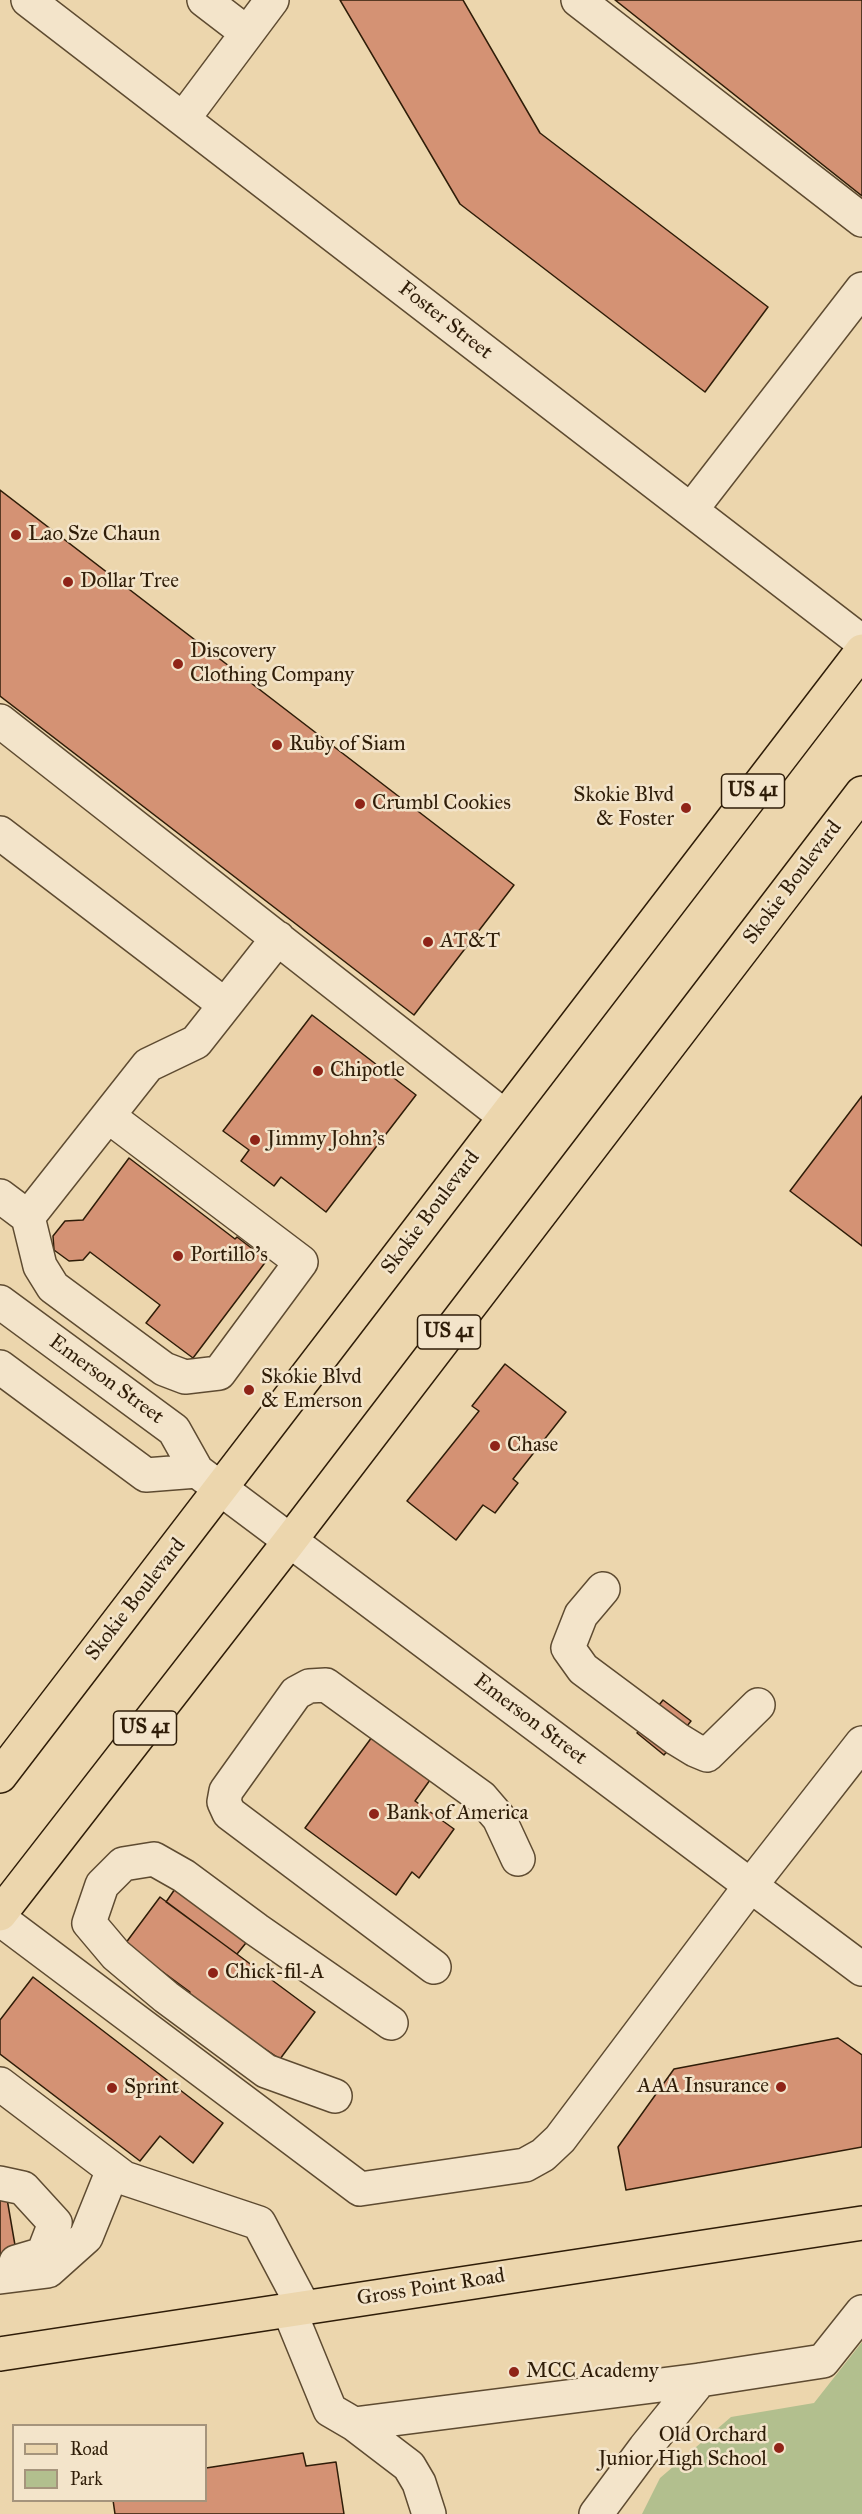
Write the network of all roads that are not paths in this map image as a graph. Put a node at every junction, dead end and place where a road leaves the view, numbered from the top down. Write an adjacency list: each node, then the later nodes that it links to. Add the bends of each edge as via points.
1 (28, 0): 6 (street, Foster Street)
2 (204, 0): 5 (street)
3 (272, 0): 5 (street)
4 (578, 0): 7 (street)
5 (247, 33): 6 (street)
6 (183, 119): 9 (street, Foster Street)
7 (862, 220)
8 (862, 289): 9 (street)
9 (691, 510): 10 (street, Foster Street)
10 (862, 642)
11 (862, 651): 18 (main road, Skokie Boulevard / US 41)
12 (0, 721): 15 (street)
13 (862, 793): 25 (main road, Skokie Boulevard / US 41)
14 (0, 833): 16 (street)
15 (278, 938): 16 (street); 18 (street)
16 (225, 1005): 17 (street, via 196,1042 148,1065)
17 (108, 1116): 20 (street); 20 (street, via 301,1262 219,1373 184,1377 164,1369 53,1287 40,1266)
18 (504, 1116): 24 (main road, Skokie Boulevard / US 41)
19 (0, 1196): 20 (street)
20 (28, 1217)
21 (0, 1302): 22 (street, Emerson Street)
22 (32, 1326): 23 (street); 24 (street, Emerson Street, via 174,1430)
23 (0, 1367): 24 (street, via 146,1475)
24 (209, 1480): 25 (street, Emerson Street); 29 (main road, Skokie Boulevard / US 41)
25 (289, 1542): 31 (street, Emerson Street); 32 (main road, Skokie Boulevard / US 41)
26 (603, 1588): 27 (street, via 581,1616 568,1648 583,1669 676,1739 707,1755)
27 (758, 1705)
28 (862, 1743): 31 (street)
29 (0, 1776)
30 (518, 1859): 34 (street, via 499,1818 481,1797 326,1685 309,1686 296,1693 226,1791 224,1802 229,1813)
31 (751, 1885): 33 (street, via 560,2139 543,2155 525,2165 360,2189); 35 (street, Emerson Street)
32 (0, 1914)
33 (0, 1919)
34 (434, 1967)
35 (862, 1969)
36 (391, 2023): 38 (street, via 184,1876 154,1859 123,1864 102,1886 89,1923 116,1955 266,2071)
37 (0, 2084): 39 (street)
38 (335, 2096)
39 (113, 2170): 43 (street, via 86,2237 48,2271); 44 (street, via 124,2178 259,2223)
40 (0, 2183): 42 (street, via 23,2188 55,2223 43,2254)
41 (862, 2223): 44 (main road, Gross Point Road)
42 (0, 2266)
43 (0, 2277)
44 (296, 2309): 46 (main road, Gross Point Road); 48 (street, via 330,2410)
45 (862, 2312): 47 (street, via 823,2361)
46 (0, 2354)
47 (700, 2380): 48 (street); 50 (street)
48 (354, 2424): 49 (street, via 409,2466)
49 (429, 2514)
50 (596, 2514)

